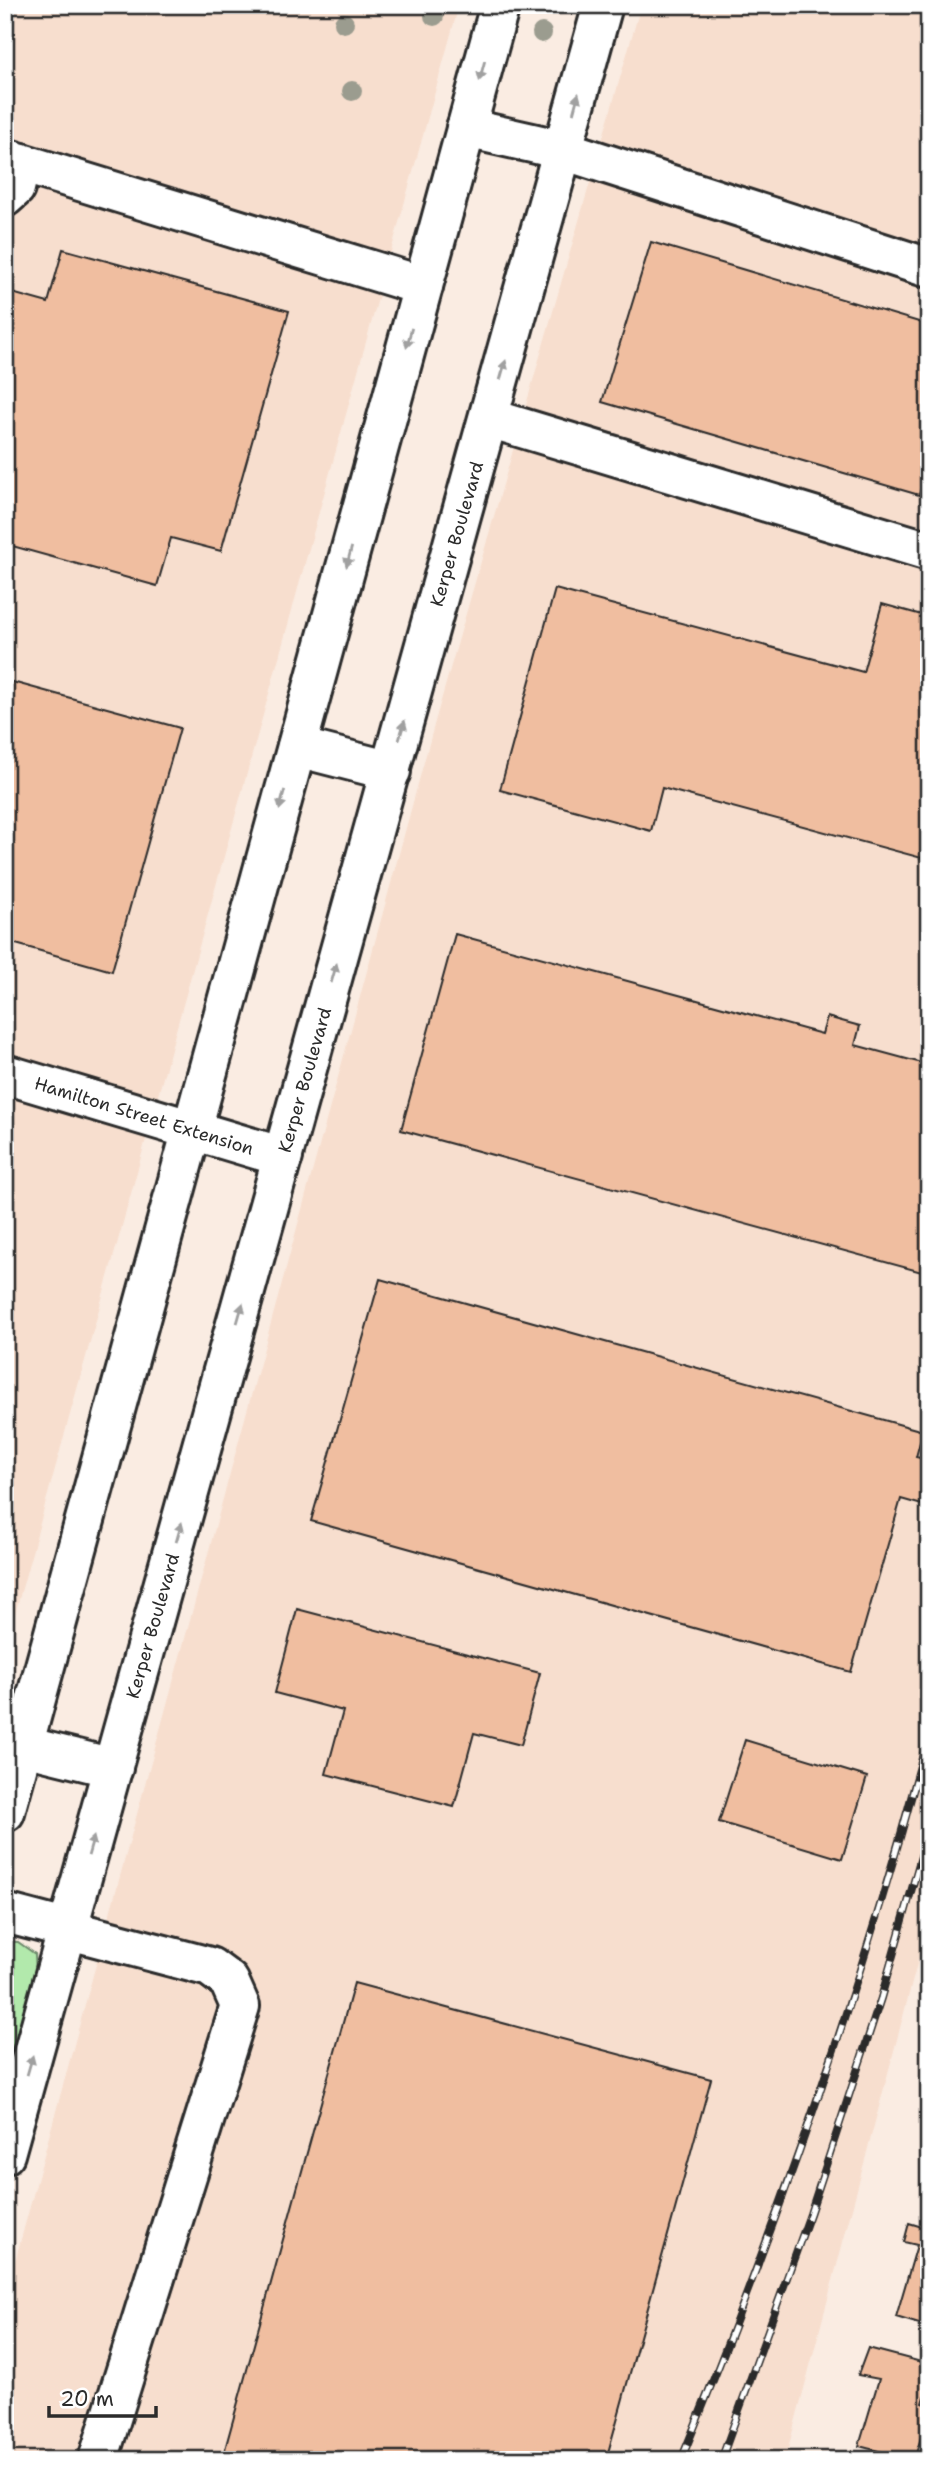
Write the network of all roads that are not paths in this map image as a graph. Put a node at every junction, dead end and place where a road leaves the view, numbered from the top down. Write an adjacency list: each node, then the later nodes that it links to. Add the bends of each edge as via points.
1 (500, 5): 3 (street, one-way to 3)
2 (603, 5): 4 (street, Kerper Boulevard, one-way to 2)
3 (466, 128): 4 (street); 8 (street)
4 (563, 150): 7 (street); 9 (street, Kerper Boulevard, one-way to 4)
5 (13, 160): 6 (street, via 15,188); 8 (street)
6 (5, 197)
7 (929, 268)
8 (423, 286): 11 (street, one-way to 11)
9 (489, 418): 10 (street); 12 (street, Kerper Boulevard, one-way to 9)
10 (929, 551)
11 (297, 747): 12 (street); 14 (street, one-way to 14)
12 (391, 771): 15 (street, Kerper Boulevard, one-way to 12)
13 (5, 1074): 14 (street, Hamilton Street Extension)
14 (192, 1130): 15 (street, Hamilton Street Extension); 16 (street)
15 (283, 1157): 17 (street, Kerper Boulevard, one-way to 15)
16 (23, 1746): 17 (street); 18 (street)
17 (113, 1768): 20 (street, Kerper Boulevard, one-way to 17)
18 (5, 1812)
19 (5, 1913): 20 (street)
20 (68, 1929): 21 (street, Kerper Boulevard, one-way to 20); 22 (street, via 210,1967 229,1981 240,2006)
21 (5, 2154)
22 (98, 2460)

